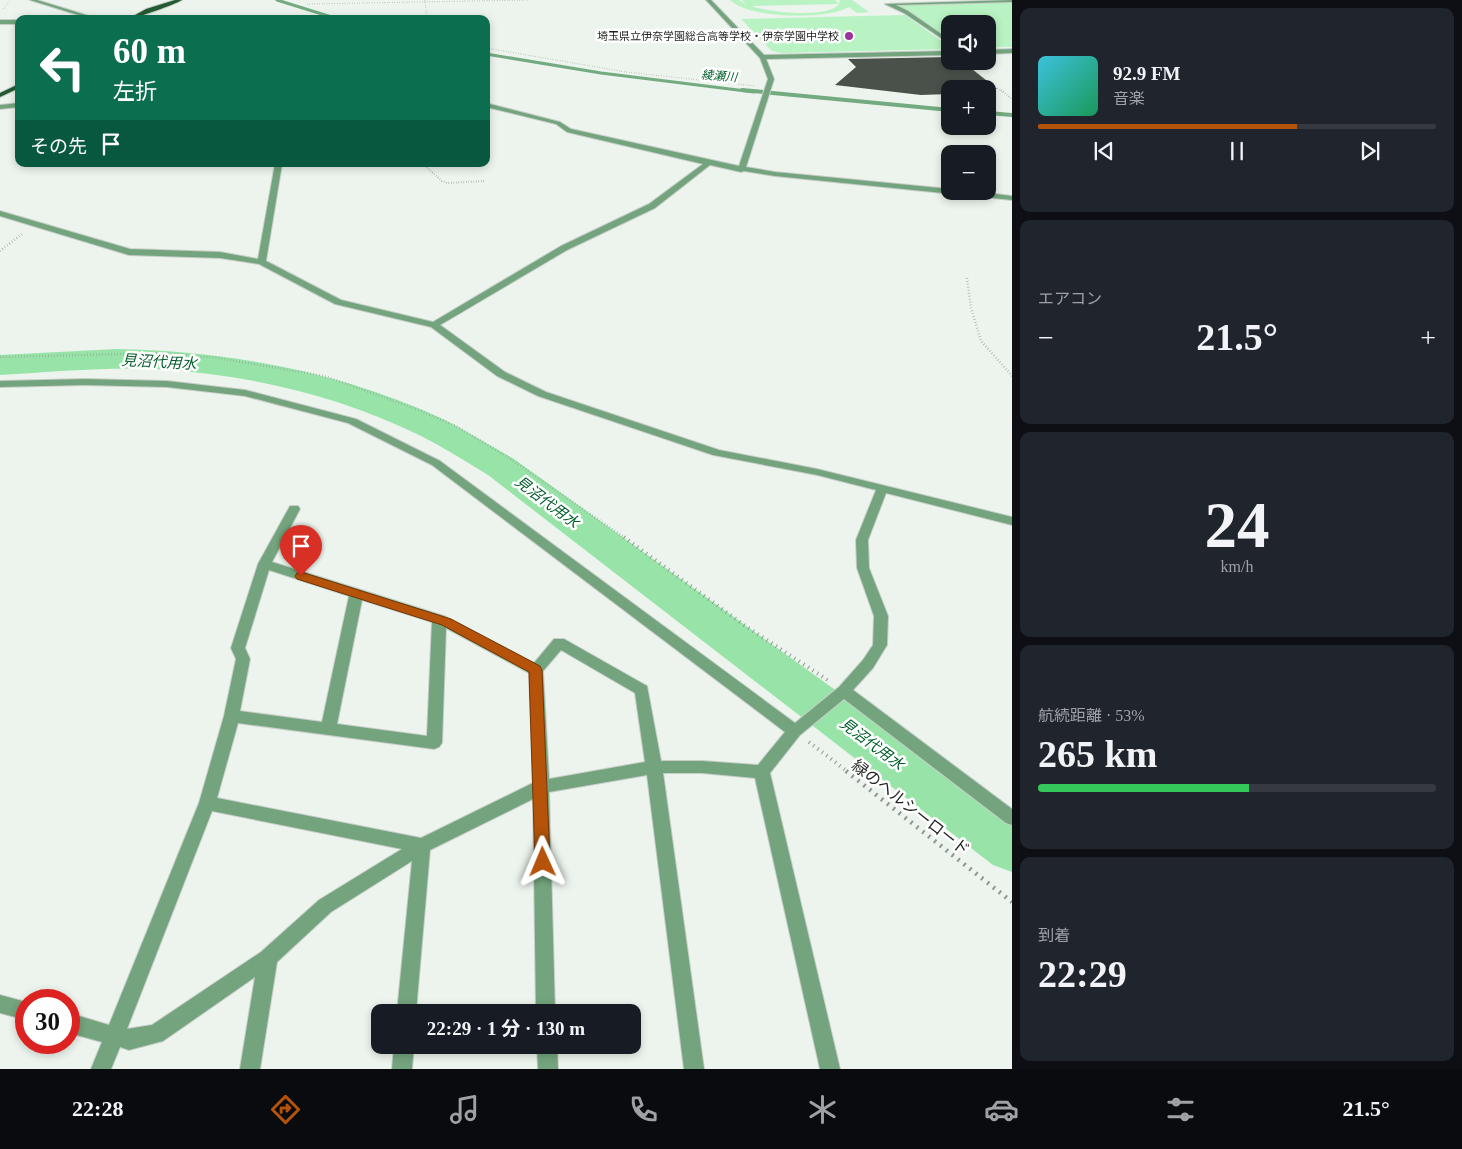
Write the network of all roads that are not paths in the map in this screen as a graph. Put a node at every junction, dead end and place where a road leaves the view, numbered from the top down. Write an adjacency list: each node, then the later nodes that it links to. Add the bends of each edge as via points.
1 (32, 0): 7 (street)
2 (180, 0): 8 (main road)
3 (708, 0): 15 (street)
4 (882, 0): 6 (street)
5 (1012, 1): 6 (street)
6 (888, 4): 11 (street)
7 (85, 15)
8 (141, 15)
9 (0, 22): 10 (street)
10 (15, 22)
11 (941, 36)
12 (1012, 51): 13 (street)
13 (996, 52)
14 (941, 53): 15 (street)
15 (764, 57): 23 (street, via 771,79)
16 (15, 88): 17 (main road)
17 (0, 95)
18 (15, 106): 20 (street)
19 (490, 106): 21 (street, via 558,123 569,131)
20 (0, 108)
21 (709, 163): 23 (street); 29 (street, via 652,206 564,248)
22 (278, 167): 28 (street)
23 (741, 170): 24 (street)
24 (941, 190)
25 (996, 196): 26 (street)
26 (1012, 198)
27 (0, 213): 28 (street, via 129,252 220,255)
28 (262, 262): 29 (street, via 338,302)
29 (434, 325): 31 (street, via 501,374 542,394 717,452 818,472)
30 (0, 384): 41 (street, via 167,384 245,393 352,421 436,463)
31 (882, 489): 33 (street); 38 (street, via 862,540 863,568 881,616 880,645)
32 (294, 509): 34 (street)
33 (1012, 521)
34 (264, 564): 35 (street); 39 (street, via 238,648 243,659)
35 (356, 594): 36 (street); 40 (street)
36 (439, 619): 37 (street); 40 (street, via 434,743)
37 (536, 670): 42 (street, via 559,643 642,690); 44 (street)
38 (840, 695): 41 (street); 46 (street)
39 (232, 716): 40 (street); 45 (street)
40 (328, 729)
41 (795, 731): 43 (street)
42 (654, 767): 43 (street); 44 (street); 61 (street)
43 (762, 772): 62 (street)
44 (541, 787): 47 (street); 51 (street)
45 (207, 803): 47 (street); 54 (street)
46 (1012, 818)
47 (422, 846): 48 (street, via 325,906); 50 (street)
48 (268, 958): 54 (street, via 156,1034 129,1040); 58 (street)
49 (0, 1004): 52 (street)
50 (408, 1004)
51 (546, 1004)
52 (15, 1008)
53 (80, 1026): 54 (street)
54 (115, 1036): 57 (street)
55 (403, 1054): 59 (street)
56 (547, 1054): 60 (street)
57 (101, 1069)
58 (250, 1069)
59 (402, 1069)
60 (548, 1069)
61 (694, 1069)
62 (830, 1069)

